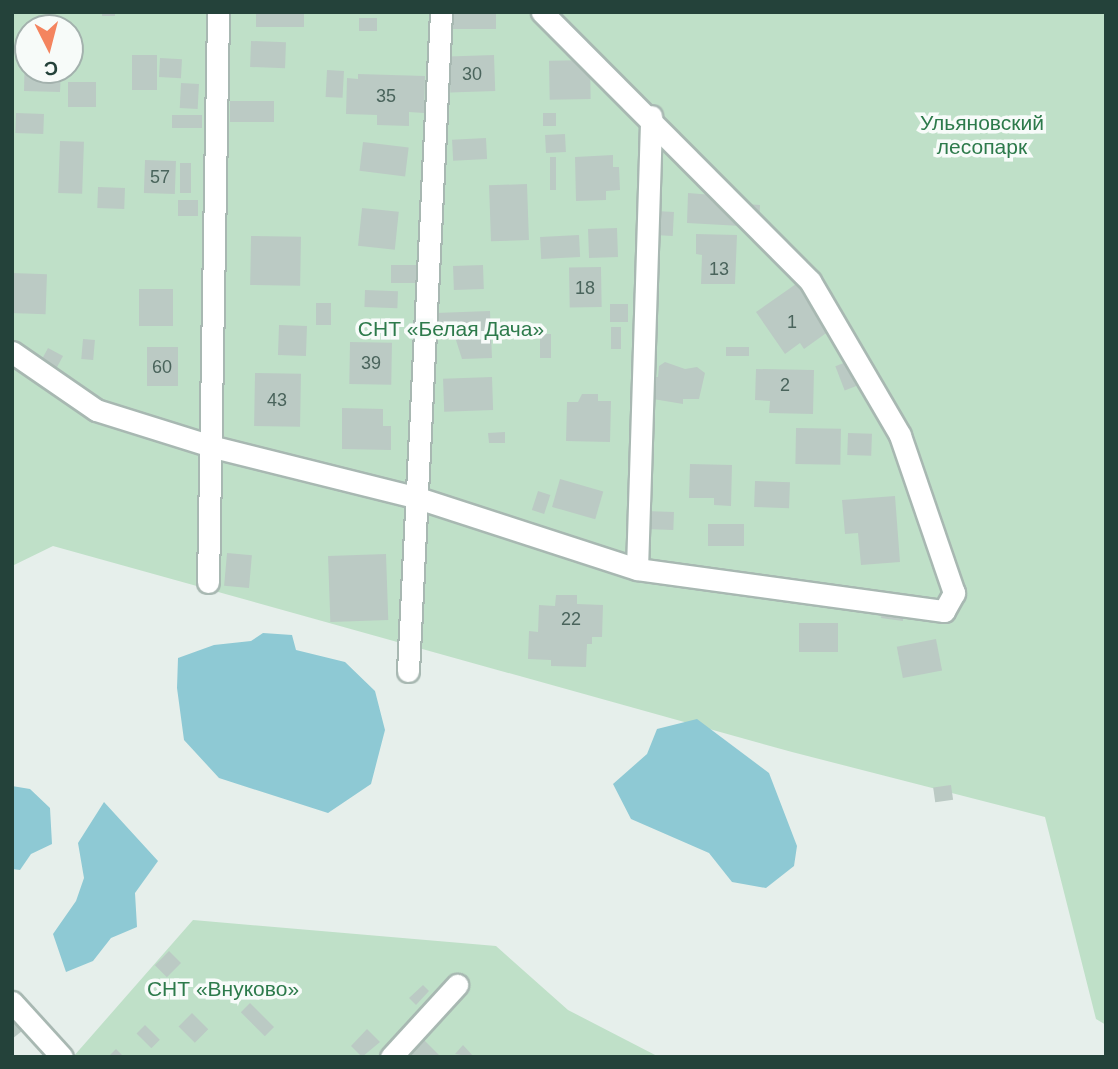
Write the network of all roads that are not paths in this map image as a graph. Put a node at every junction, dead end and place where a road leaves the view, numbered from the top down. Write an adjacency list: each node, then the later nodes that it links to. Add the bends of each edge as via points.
1 (218, 12): 6 (street)
2 (441, 12): 7 (street)
3 (542, 12): 4 (street)
4 (651, 116): 8 (street); 8 (street, via 810,281 900,435 954,593 944,611)
5 (12, 352): 6 (street, via 96,410)
6 (214, 447): 7 (street); 9 (street)
7 (418, 498): 8 (street); 10 (street)
8 (637, 569)
9 (208, 582)
10 (408, 671)
11 (457, 985): 14 (street)
12 (12, 1002): 13 (street)
13 (62, 1057)
14 (391, 1057)

